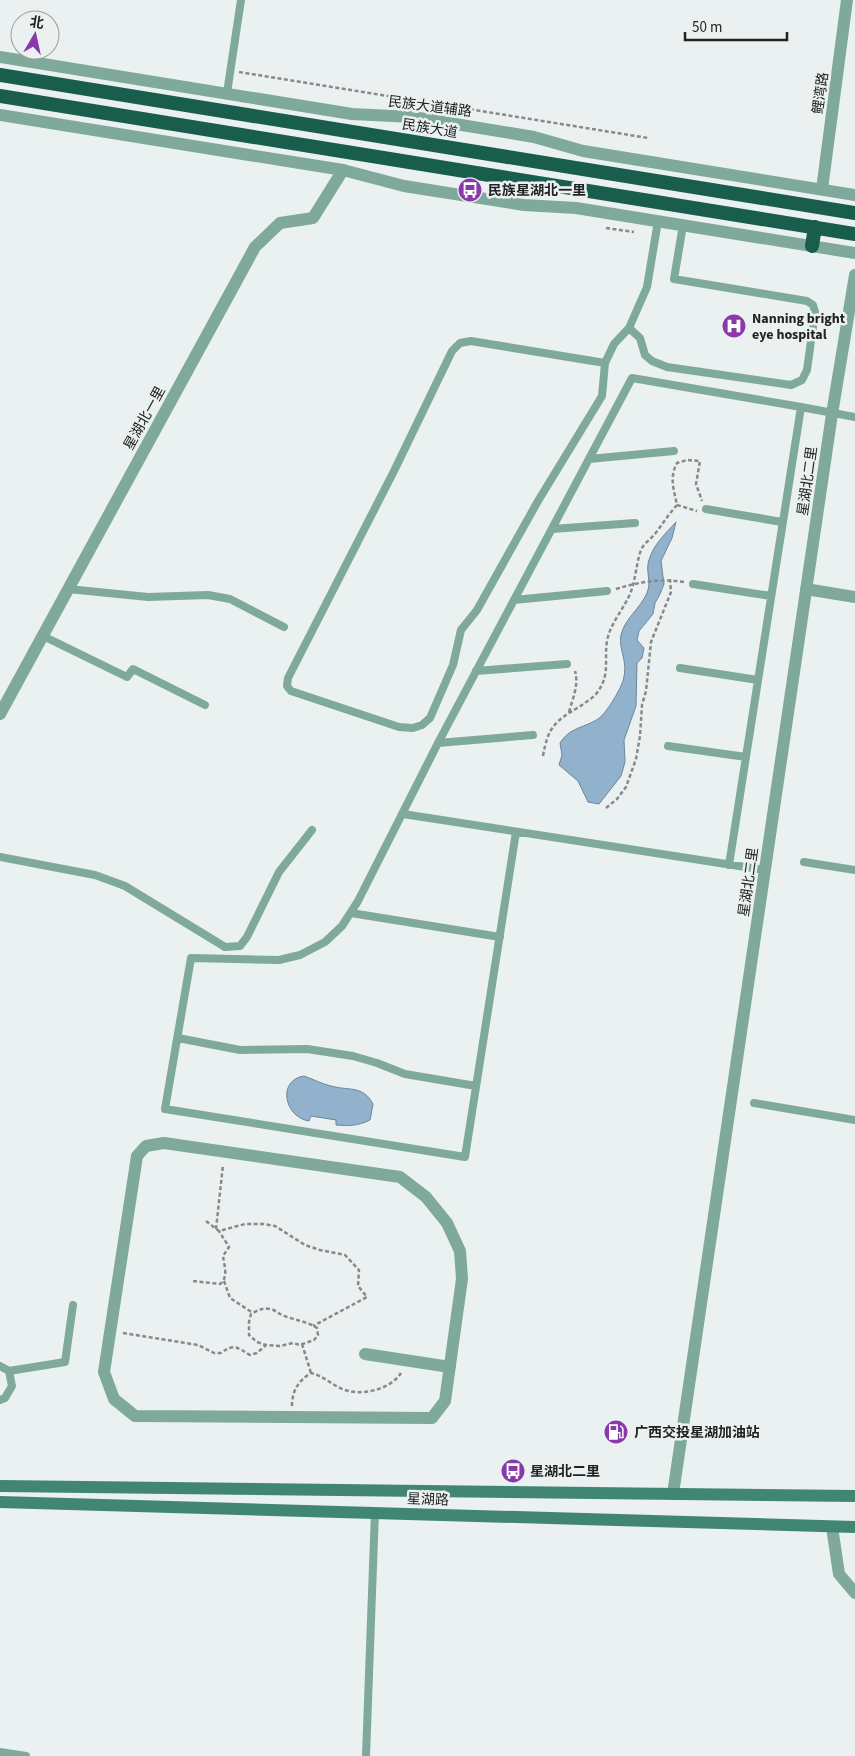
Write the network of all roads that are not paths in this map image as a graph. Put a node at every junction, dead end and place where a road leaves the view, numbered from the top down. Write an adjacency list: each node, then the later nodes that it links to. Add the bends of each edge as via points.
1 (241, 0): 5 (lane)
2 (847, 0): 9 (street, 鲤湾路)
3 (0, 57): 5 (street, 民族大道辅路)
4 (0, 75): 11 (highway, 民族大道)
5 (227, 94): 9 (street, 民族大道辅路, via 352,114 413,117 534,136 583,151)
6 (0, 96): 14 (highway)
7 (0, 115): 8 (street)
8 (343, 170): 12 (street, via 404,186 524,206 576,208); 31 (street, 星湖北一里, via 313,218 280,223 255,247)
9 (822, 189): 10 (street, 民族大道辅路)
10 (855, 195)
11 (855, 213)
12 (658, 221): 13 (street); 19 (lane, via 647,287)
13 (683, 225): 16 (street); 19 (lane, via 674,279 807,301 813,305 815,312 807,370 802,380 791,385 666,367 645,355 640,338)
14 (815, 227): 15 (highway); 16 (highway)
15 (855, 234)
16 (812, 246): 17 (street)
17 (855, 253)
18 (855, 275): 22 (street, 星湖北二里)
19 (629, 328): 20 (lane, via 614,344)
20 (605, 363): 20 (lane, via 472,341 460,343 452,351 288,678 287,686 291,691 399,727 413,728 430,718 453,665 462,630 477,610 602,396)
21 (801, 407): 22 (lane); 25 (lane, via 632,378); 27 (lane)
22 (832, 414): 23 (lane); 32 (street, 星湖北二里)
23 (855, 418)
24 (674, 451): 25 (lane)
25 (589, 459): 29 (lane)
26 (706, 509): 27 (lane)
27 (782, 522): 34 (lane)
28 (635, 523): 29 (lane)
29 (552, 529): 36 (lane)
30 (693, 584): 34 (lane)
31 (68, 589): 37 (lane, via 148,597 208,595 230,599); 38 (street, 星湖北一里)
32 (806, 589): 35 (street); 55 (street, 星湖北二里)
33 (607, 591): 36 (lane)
34 (771, 596): 42 (lane)
35 (855, 597)
36 (514, 600): 41 (lane)
37 (284, 627)
38 (43, 636): 43 (lane, via 127,677 132,669); 44 (street, 星湖北一里)
39 (566, 664): 41 (lane)
40 (680, 668): 42 (lane)
41 (476, 671): 46 (lane)
42 (758, 680): 48 (lane)
43 (205, 705)
44 (0, 714)
45 (533, 735): 46 (lane)
46 (438, 742): 49 (lane)
47 (668, 746): 48 (lane)
48 (746, 757): 54 (lane)
49 (403, 814): 51 (lane); 57 (lane)
50 (312, 830): 52 (lane, via 278,872 240,946 225,947 125,886 95,875)
51 (516, 832): 54 (lane); 58 (lane)
52 (0, 857)
53 (804, 862): 56 (lane)
54 (729, 865): 55 (lane)
55 (765, 870): 70 (street, 星湖北二里)
56 (855, 870)
57 (351, 913): 58 (lane); 59 (lane, via 325,942 300,955 279,960 192,958)
58 (500, 937): 60 (lane)
59 (178, 1038): 60 (lane, via 240,1050 307,1049 353,1056 405,1074); 60 (lane, via 165,1109 465,1158)
60 (476, 1086)
61 (754, 1103): 62 (lane)
62 (855, 1120)
63 (73, 1305): 67 (lane, via 65,1362)
64 (366, 1354): 66 (street)
65 (0, 1366): 67 (lane)
66 (450, 1367): 66 (street, via 462,1279 460,1251 447,1223 426,1197 400,1177 164,1142 146,1146 137,1156 104,1372 114,1399 135,1416 432,1418 445,1401)
67 (9, 1371): 68 (lane, via 12,1386)
68 (0, 1400)
69 (0, 1486): 70 (main road, 星湖路)
70 (673, 1494): 71 (main road, 星湖路)
71 (855, 1496)
72 (0, 1502): 73 (main road, 星湖路)
73 (375, 1512): 74 (main road, 星湖路); 79 (lane)
74 (832, 1527): 75 (main road, 星湖路); 76 (street, via 839,1574)
75 (855, 1527)
76 (855, 1593)
77 (0, 1752): 78 (lane)
78 (26, 1756)
79 (366, 1756)

